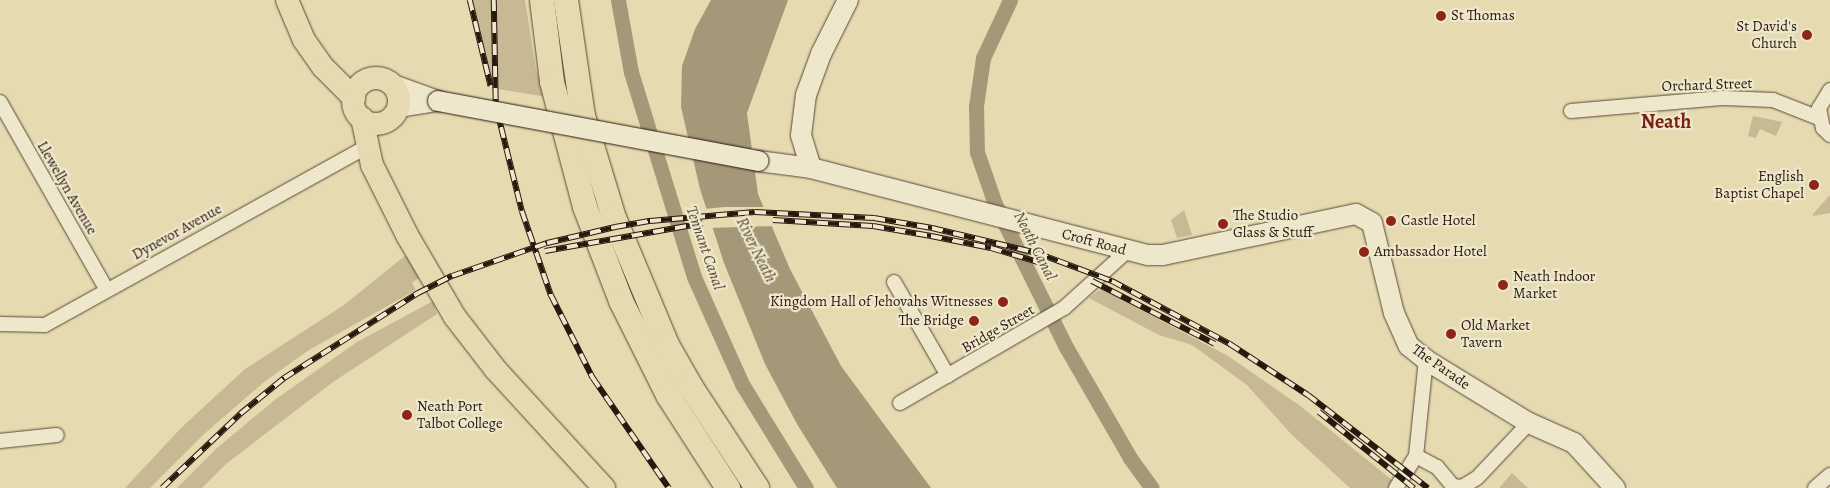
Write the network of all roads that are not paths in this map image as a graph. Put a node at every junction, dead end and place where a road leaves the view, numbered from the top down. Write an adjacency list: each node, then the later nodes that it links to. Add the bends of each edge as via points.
1 (287, 0): 5 (main road)
2 (542, 0): 36 (highway, via 552,82 585,207 621,301 668,395)
3 (566, 0): 37 (highway, via 583,116 596,165 621,235 667,345 690,387)
4 (848, 0): 16 (main road, via 811,77)
5 (304, 40): 6 (main road, via 334,63); 9 (main road, via 323,67)
6 (369, 79): 7 (main road, via 382,78); 9 (main road, via 359,86)
7 (393, 85): 10 (main road); 13 (main road, via 399,99)
8 (1830, 90): 15 (street, via 1819,108)
9 (354, 98): 14 (main road, via 354,107)
10 (438, 101): 13 (main road); 19 (main road, Croft Road, bridge)
11 (0, 102): 25 (street, Llewellyn Avenue)
12 (1571, 111): 15 (street, Orchard Street, via 1733,98 1773,100)
13 (392, 114): 14 (main road, via 373,123); 21 (main road, via 380,145)
14 (362, 118): 18 (main road)
15 (1819, 118): 17 (street)
16 (802, 135): 19 (main road); 20 (main road)
17 (1830, 135)
18 (366, 147): 21 (main road); 25 (street, Dynevor Avenue)
19 (762, 162): 20 (main road, Croft Road)
20 (811, 168): 23 (main road, Croft Road)
21 (385, 185): 35 (main road, via 407,235 455,317 496,370)
22 (1372, 223): 23 (main road, Croft Road, via 1363,216 1350,213 1163,255); 27 (main road, The Parade, via 1394,313 1409,346)
23 (1127, 251): 28 (street, Bridge Street, via 1064,308)
24 (894, 282): 28 (street)
25 (108, 290): 26 (street, Dynevor Avenue, via 45,325)
26 (0, 324)
27 (1426, 360): 30 (main road, The Parade); 33 (street)
28 (948, 376): 29 (street, Bridge Street)
29 (900, 403)
30 (1529, 423): 33 (street, via 1477,478 1462,487 1453,486 1437,467); 39 (main road, The Parade, via 1559,434 1587,455)
31 (57, 436): 32 (street)
32 (0, 441)
33 (1416, 456): 38 (street)
34 (1830, 475): 40 (street)
35 (604, 488)
36 (728, 488)
37 (758, 488)
38 (1396, 488)
39 (1615, 488)
40 (1815, 488)

